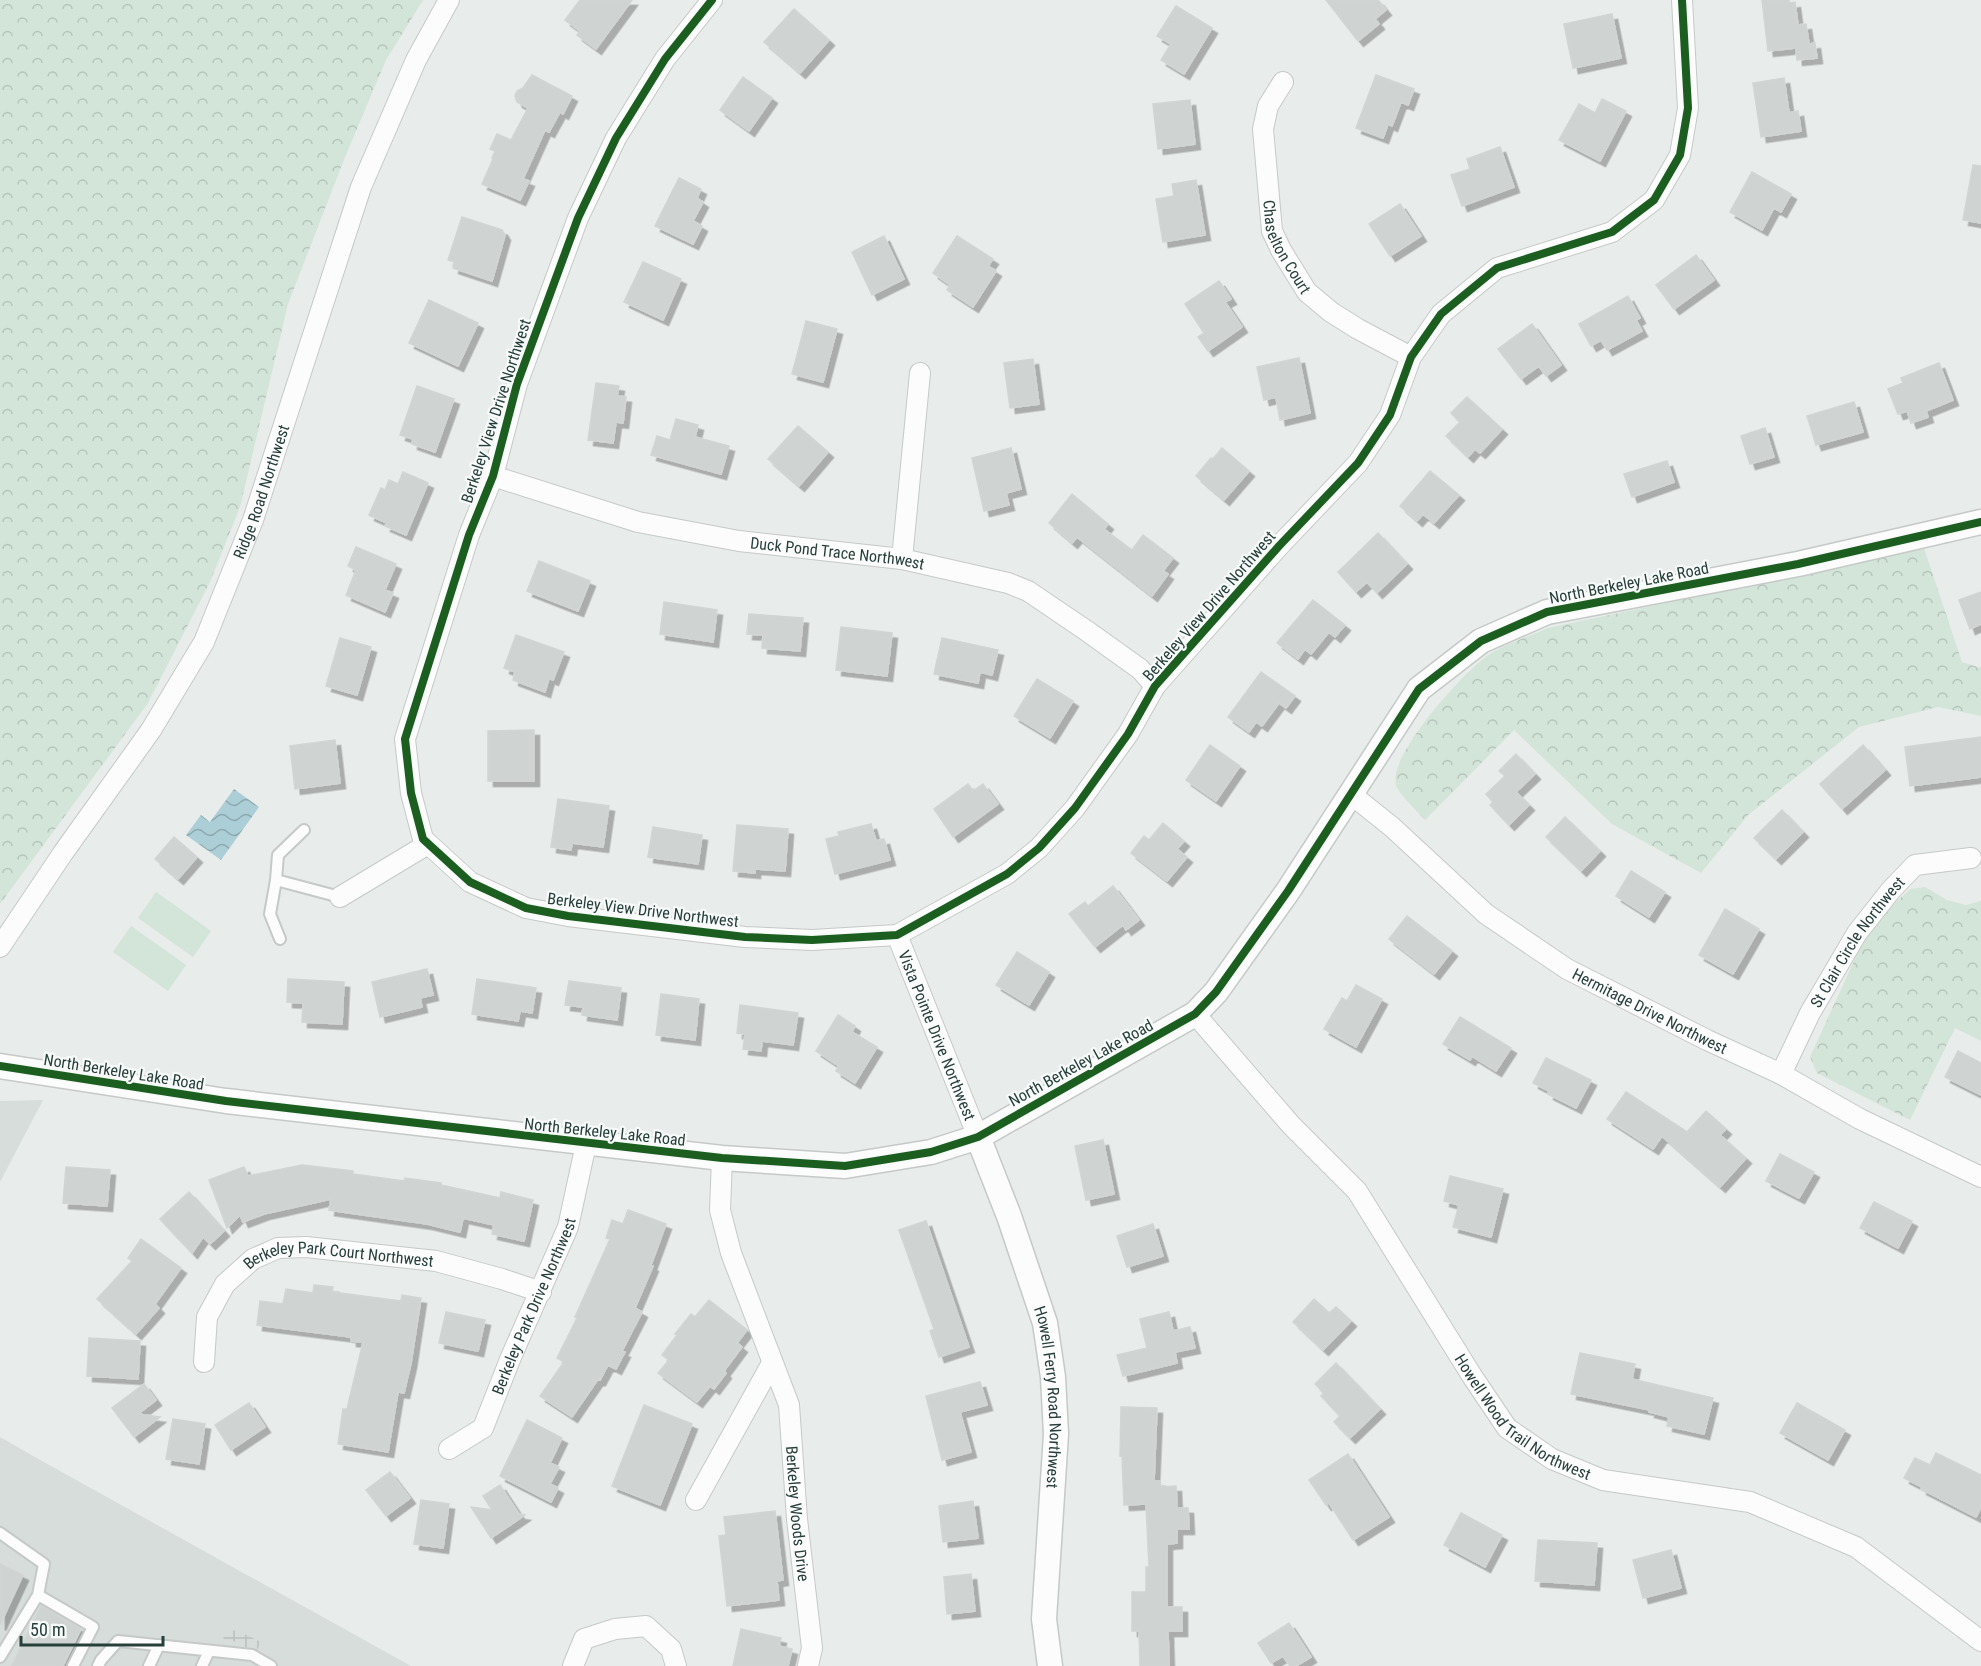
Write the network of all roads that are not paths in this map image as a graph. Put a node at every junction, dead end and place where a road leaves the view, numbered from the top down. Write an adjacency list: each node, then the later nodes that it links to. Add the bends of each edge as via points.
1 (449, 0): 19 (street, Ridge Road Northwest, via 416,60 361,187 253,520 204,642 151,730)
2 (712, 0): 7 (street, Berkeley View Drive Northwest, via 665,59 616,138 578,218 517,384)
3 (1682, 0): 5 (street, Berkeley View Drive Northwest, via 1688,108 1680,155 1654,200 1612,232 1497,268 1441,314)
4 (1283, 82): 5 (street, Chaselton Court, via 1268,106 1263,129 1272,231 1307,292 1330,312)
5 (1411, 357): 10 (street, Berkeley View Drive Northwest, via 1390,415 1358,463)
6 (920, 373): 9 (street)
7 (493, 476): 9 (street, Duck Pond Trace Northwest, via 638,522 740,542); 13 (street, Berkeley View Drive Northwest, via 469,535 405,739 411,793 423,839)
8 (1981, 522): 11 (street, North Berkeley Lake Road, via 1798,564 1547,612 1481,641 1419,689)
9 (902, 559): 10 (street, Duck Pond Trace Northwest, via 1028,591 1140,669)
10 (1155, 686): 17 (street, Berkeley View Drive Northwest, via 1128,734 1075,808 1039,848 1007,874)
11 (1352, 795): 20 (street, North Berkeley Lake Road, via 1216,992); 22 (street, Hermitage Drive Northwest, via 1486,914 1567,969)
12 (304, 830): 15 (lane, via 278,855)
13 (428, 844): 16 (street); 17 (street, Berkeley View Drive Northwest, via 470,882 526,908 745,937 812,940)
14 (1971, 858): 22 (street, St Clair Circle Northwest, via 1915,865 1891,890 1857,933 1810,1013)
15 (276, 880): 16 (lane); 18 (lane, via 270,914)
16 (340, 897)
17 (897, 934): 23 (street, Vista Pointe Drive Northwest)
18 (280, 939)
19 (0, 947)
20 (1195, 1014): 23 (street, North Berkeley Lake Road); 34 (street, Howell Wood Trail Northwest, via 1290,1125 1356,1191 1507,1428 1552,1459 1603,1480 1750,1502 1856,1547)
21 (0, 1065): 24 (street, North Berkeley Lake Road, via 226,1101)
22 (1781, 1074): 26 (street, Hermitage Drive Northwest, via 1860,1119)
23 (978, 1137): 25 (street, North Berkeley Lake Road, via 931,1152 845,1166); 46 (street, Howell Ferry Road Northwest, via 1045,1323 1053,1377 1056,1434 1044,1619)
24 (586, 1144): 25 (street, North Berkeley Lake Road); 27 (street, Berkeley Park Drive Northwest, via 568,1227)
25 (722, 1158): 29 (street, Berkeley Woods Drive, via 720,1210 731,1253)
26 (1981, 1177)
27 (541, 1292): 28 (street, Berkeley Park Court Northwest, via 436,1261 306,1247 278,1248 253,1259 225,1284 207,1317); 30 (street, Berkeley Park Drive Northwest, via 483,1428)
28 (204, 1362)
29 (772, 1363): 31 (street); 45 (street, Berkeley Woods Drive, via 789,1405 812,1648)
30 (449, 1449)
31 (696, 1500)
32 (0, 1533): 33 (lane, via 44,1564)
33 (38, 1595): 37 (lane); 39 (lane, via 93,1627)
34 (1981, 1641)
35 (159, 1645): 36 (lane); 40 (lane, via 118,1641); 41 (lane)
36 (209, 1651): 38 (lane, via 252,1655); 42 (lane)
37 (0, 1657)
38 (264, 1664)
39 (73, 1666)
40 (98, 1666)
41 (149, 1666)
42 (202, 1666)
43 (573, 1666): 44 (street, via 584,1639 615,1629 646,1626 671,1649)
44 (676, 1666)
45 (808, 1666)
46 (1050, 1666)

